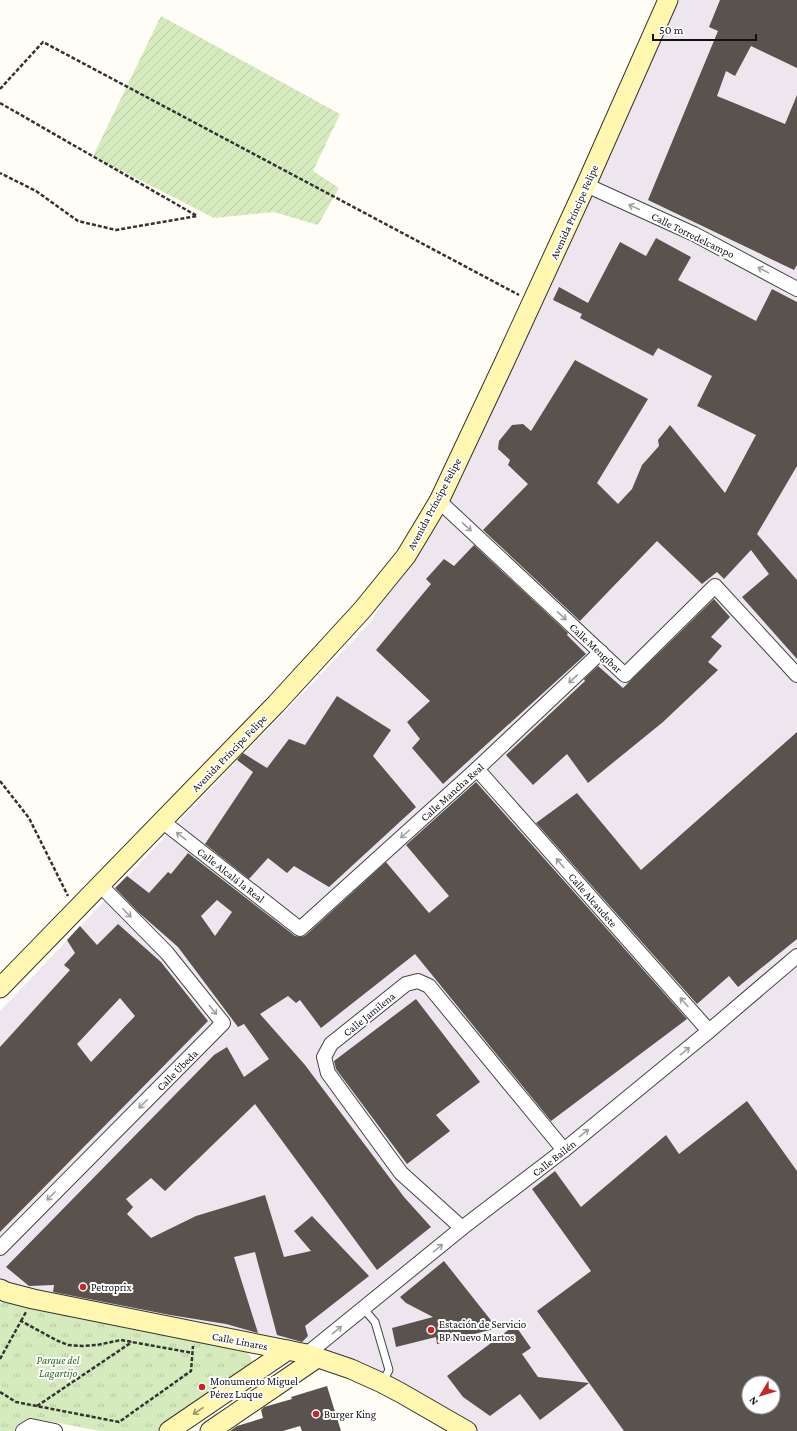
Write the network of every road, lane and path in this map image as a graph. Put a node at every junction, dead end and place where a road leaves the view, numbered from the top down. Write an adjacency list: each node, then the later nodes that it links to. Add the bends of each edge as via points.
1 (668, 0): 5 (main road, Avenida Príncipe Felipe)
2 (0, 89): 7 (path, via 43,42)
3 (0, 103): 4 (path, via 197,216 116,230 78,221 36,191)
4 (0, 173)
5 (586, 185): 6 (street, Calle Torredelcampo, one-way to 5, via 694,234); 7 (main road, Avenida Príncipe Felipe)
6 (797, 289)
7 (532, 302): 8 (main road, Avenida Príncipe Felipe)
8 (438, 500): 9 (street, Calle Mengíbar, one-way to 9); 13 (main road, Avenida Príncipe Felipe, via 406,556 363,608 276,704)
9 (601, 652): 10 (street, Calle Mengíbar, via 625,675 716,586); 11 (street, Calle Mancha Real, one-way to 11)
10 (797, 676)
11 (478, 769): 16 (street, Calle Mancha Real, one-way to 16); 19 (street, Calle Alcaudete, one-way to 11)
12 (0, 781): 15 (path, via 29,818)
13 (162, 821): 14 (main road, Avenida Príncipe Felipe); 16 (street, Calle Alcalá la Real, one-way to 13)
14 (100, 885): 15 (main road, Avenida Príncipe Felipe); 22 (street, Calle Úbeda, one-way to 22, via 167,953 223,1023)
15 (75, 910): 18 (main road, Avenida Príncipe Felipe)
16 (300, 929)
17 (797, 956): 19 (street, Calle Bailén)
18 (0, 988)
19 (710, 1031): 20 (street, Calle Bailén, one-way to 19)
20 (564, 1150): 21 (street, Calle Bailén); 21 (street, Calle Jamilena, via 429,986 418,981 406,984 331,1044 324,1057 328,1073 401,1173)
21 (462, 1228): 24 (street, Calle Bailén, one-way to 21)
22 (0, 1248)
23 (0, 1289): 26 (main road, Calle Linares, via 33,1299)
24 (363, 1308): 27 (street, Calle Bailén, one-way to 24); 29 (lane, via 375,1322 389,1370)
25 (132, 1342): 28 (path, via 121,1340 90,1346 68,1345 21,1321); 31 (path); 31 (path, via 193,1353 191,1372 119,1422)
26 (288, 1350): 27 (main road, Calle Linares); 35 (main road, one-way to 35)
27 (312, 1356): 29 (main road, Calle Linares); 36 (main road)
28 (0, 1359)
29 (382, 1383): 32 (main road, Calle Linares)
30 (0, 1392): 31 (path, via 16,1402)
31 (37, 1407)
32 (448, 1425): 37 (main road, Calle Linares)
33 (23, 1431): 34 (street, via 31,1426)
34 (55, 1431)
35 (169, 1431)
36 (210, 1431)
37 (467, 1431)

